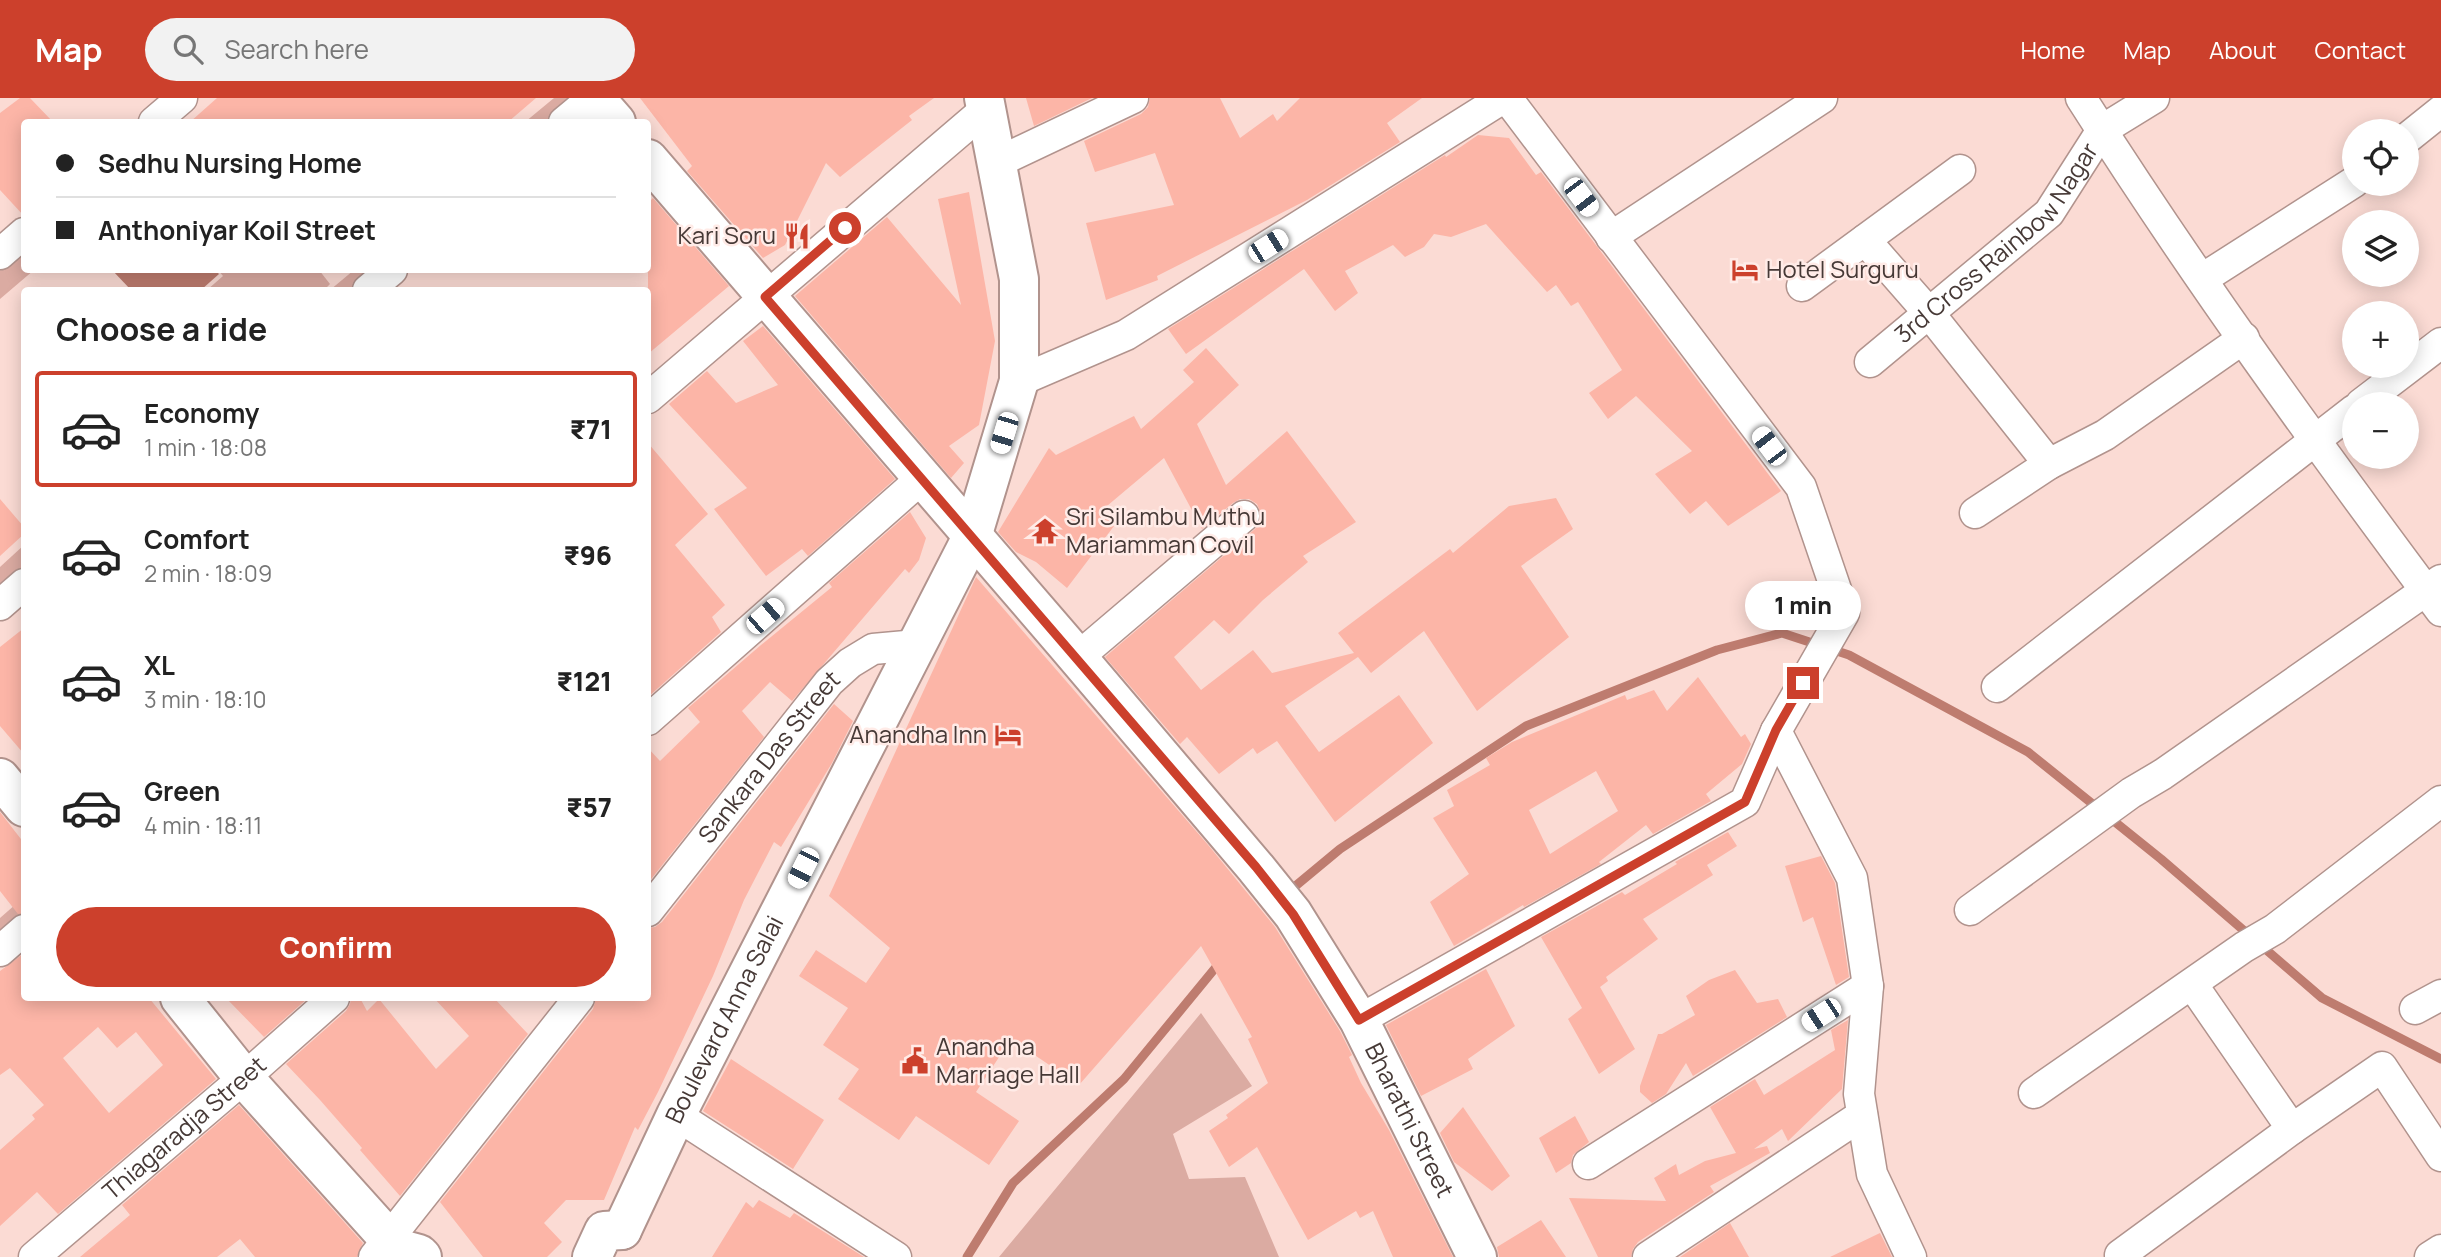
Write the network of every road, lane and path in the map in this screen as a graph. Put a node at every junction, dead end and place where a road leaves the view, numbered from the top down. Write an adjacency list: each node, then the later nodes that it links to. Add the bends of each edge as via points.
1 (182, 98): 10 (street)
2 (594, 98): 11 (street); 12 (street)
3 (1133, 98): 16 (street)
4 (1505, 98): 20 (street); 32 (street, via 1126,335)
5 (1822, 98): 20 (street)
6 (2081, 98): 14 (street)
7 (2154, 98): 14 (street, 3rd Cross Rainbow Nagar)
8 (985, 103): 16 (street, Boulevard Anna Salai); 27 (street)
9 (2441, 111): 13 (street)
10 (158, 119)
11 (568, 119)
12 (613, 119)
13 (2419, 129)
14 (2102, 130): 24 (street); 28 (street, 3rd Cross Rainbow Nagar, via 2049,213)
15 (651, 163): 27 (street)
16 (996, 163): 32 (street, Boulevard Anna Salai, via 1019,279)
17 (1960, 170): 21 (street)
18 (2342, 190): 24 (street)
19 (21, 236): 22 (street)
20 (1611, 237): 49 (street, via 1801,487 1844,613)
21 (1865, 240): 25 (street); 28 (street)
22 (0, 254)
23 (388, 273): 26 (street)
24 (2202, 279): 29 (street)
25 (1802, 286)
26 (372, 287)
27 (765, 297): 34 (street); 38 (street)
28 (1929, 313): 31 (street, 3rd Cross Rainbow Nagar); 37 (street)
29 (2244, 338): 36 (street); 37 (street, via 2105,435)
30 (2441, 344): 33 (street)
31 (1870, 362)
32 (1019, 381): 41 (street, Boulevard Anna Salai)
33 (2377, 392)
34 (651, 395)
35 (2342, 419): 36 (street)
36 (2315, 439): 43 (street); 47 (street)
37 (2049, 464): 39 (street)
38 (921, 479): 41 (street); 48 (street)
39 (1975, 513)
40 (1244, 516): 46 (street)
41 (972, 537): 45 (street, Boulevard Anna Salai); 46 (street)
42 (21, 587): 44 (street)
43 (2436, 594): 54 (street, via 2130,793)
44 (0, 605)
45 (917, 645): 53 (street, Sankara Das Street, via 873,649 829,681); 67 (street, Boulevard Anna Salai)
46 (1077, 658): 64 (street, Bharathi Street, via 1293,914)
47 (1997, 687)
48 (651, 717)
49 (1776, 730): 58 (street, via 1852,878); 64 (street, via 1745,802)
50 (0, 778): 52 (street)
51 (2441, 801): 57 (street, via 2276,929)
52 (21, 803)
53 (651, 907)
54 (1969, 910)
55 (21, 933): 56 (street)
56 (0, 951)
57 (2192, 984): 66 (street); 69 (street)
58 (1868, 986): 68 (street, via 1859,1094); 71 (street)
59 (2441, 995): 63 (street)
60 (182, 1001): 65 (street)
61 (331, 1001): 65 (street, Thiagaradja Street)
62 (577, 1001): 74 (street)
63 (2415, 1009)
64 (1359, 1020): 79 (street, Bharathi Street)
65 (244, 1078): 74 (street); 76 (street, Thiagaradja Street)
66 (2034, 1093)
67 (676, 1115): 72 (street, Boulevard Anna Salai); 78 (street)
68 (1862, 1115): 80 (street); 81 (street, via 1872,1174)
69 (2292, 1129): 70 (street, via 2382,1068); 75 (street)
70 (2441, 1156)
71 (1588, 1164)
72 (624, 1243): 77 (street, Boulevard Anna Salai, via 604,1231)
73 (2441, 1250): 82 (street)
74 (396, 1252)
75 (2120, 1255)
76 (34, 1257)
77 (592, 1257)
78 (896, 1257)
79 (1477, 1257)
80 (1648, 1257)
81 (1911, 1257)
82 (2430, 1257)

